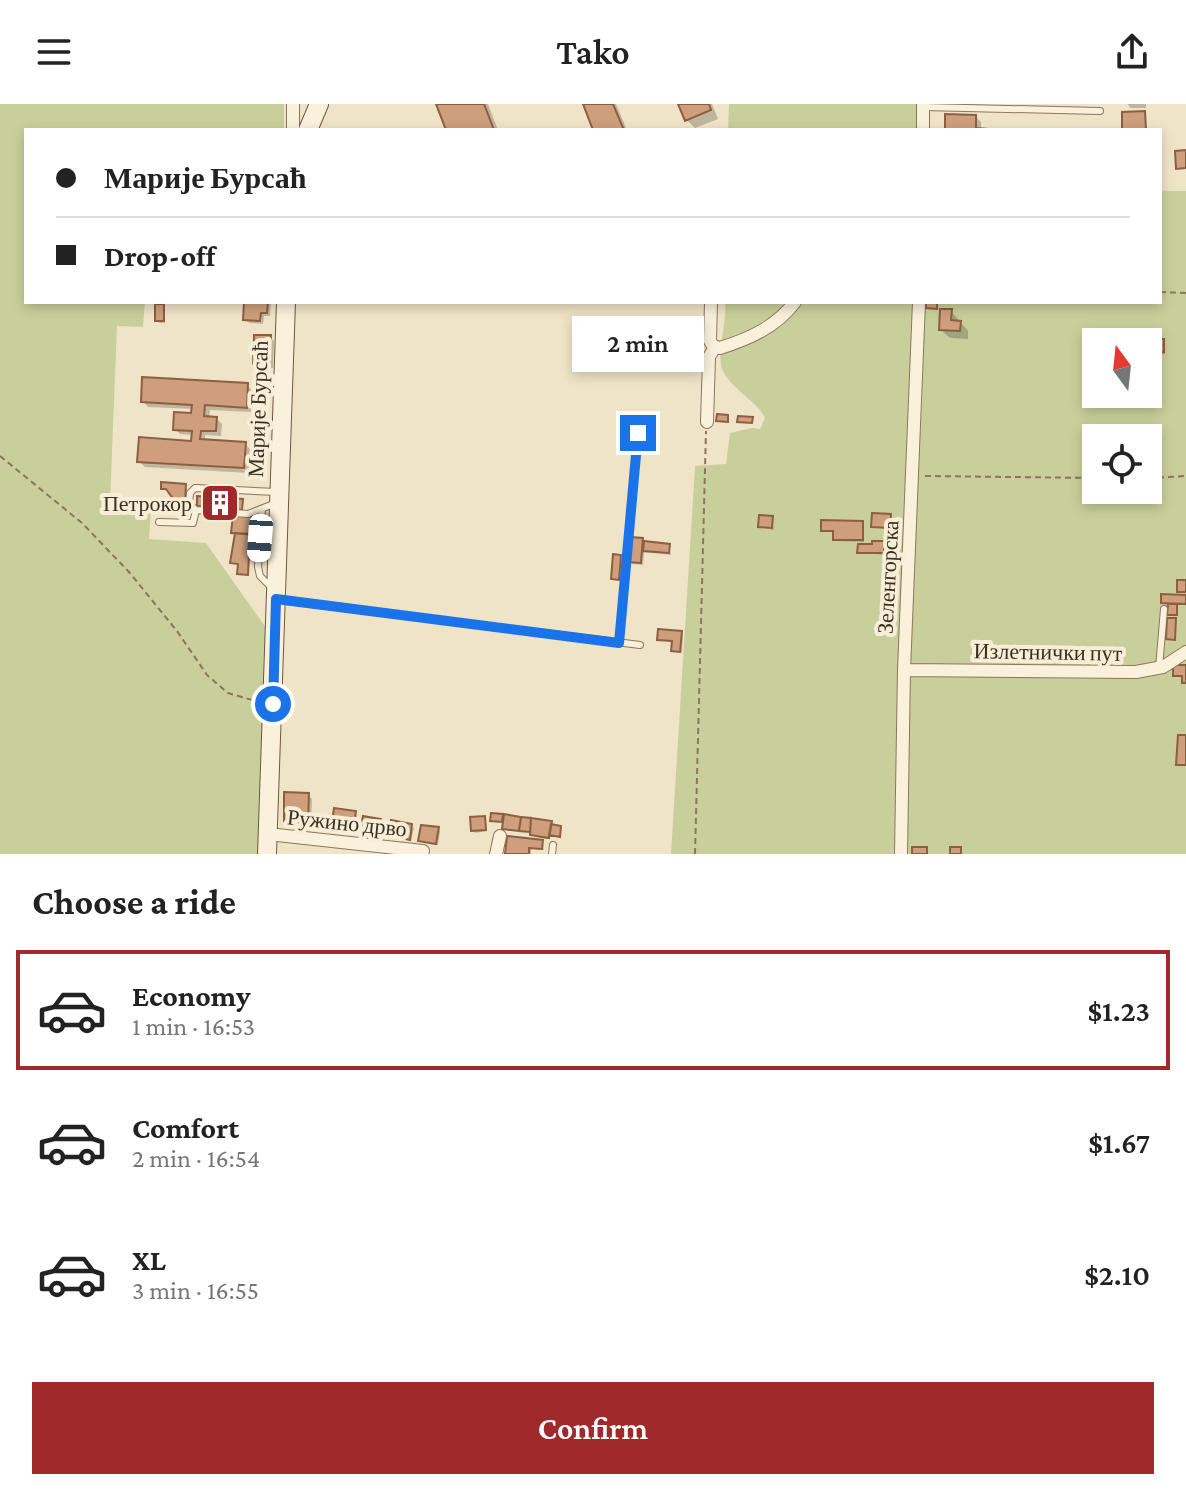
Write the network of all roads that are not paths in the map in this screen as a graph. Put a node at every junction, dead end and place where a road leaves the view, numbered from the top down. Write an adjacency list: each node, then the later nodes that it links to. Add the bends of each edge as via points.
1 (293, 104): 5 (street)
2 (319, 104): 6 (street)
3 (923, 105): 4 (lane); 7 (street)
4 (1100, 111)
5 (293, 128)
6 (309, 128)
7 (923, 128)
8 (286, 304): 15 (street, Марије Бурсаћ)
9 (711, 304): 12 (street, via 710,341)
10 (793, 304): 12 (street, via 764,330)
11 (919, 304): 24 (street, Зеленгорска)
12 (715, 347): 13 (street, via 709,357)
13 (707, 422)
14 (638, 433): 20 (lane)
15 (274, 501): 16 (lane, via 248,514); 16 (lane, via 195,488 189,504); 18 (street, Марије Бурсаћ)
16 (196, 510): 17 (lane, via 193,523)
17 (159, 522)
18 (276, 596): 20 (lane); 25 (street, Марије Бурсаћ)
19 (1164, 609): 23 (lane)
20 (619, 643): 21 (lane)
21 (640, 645)
22 (1186, 652): 23 (street, Излетнички пут)
23 (1159, 668): 24 (street, Излетнички пут, via 1125,673)
24 (904, 670): 32 (street, Зеленгорска)
25 (268, 834): 28 (street, Ружино дрво); 29 (street, Марије Бурсаћ)
26 (500, 836): 30 (street)
27 (553, 845): 31 (lane)
28 (423, 851)
29 (267, 854)
30 (496, 854)
31 (552, 854)
32 (901, 854)

